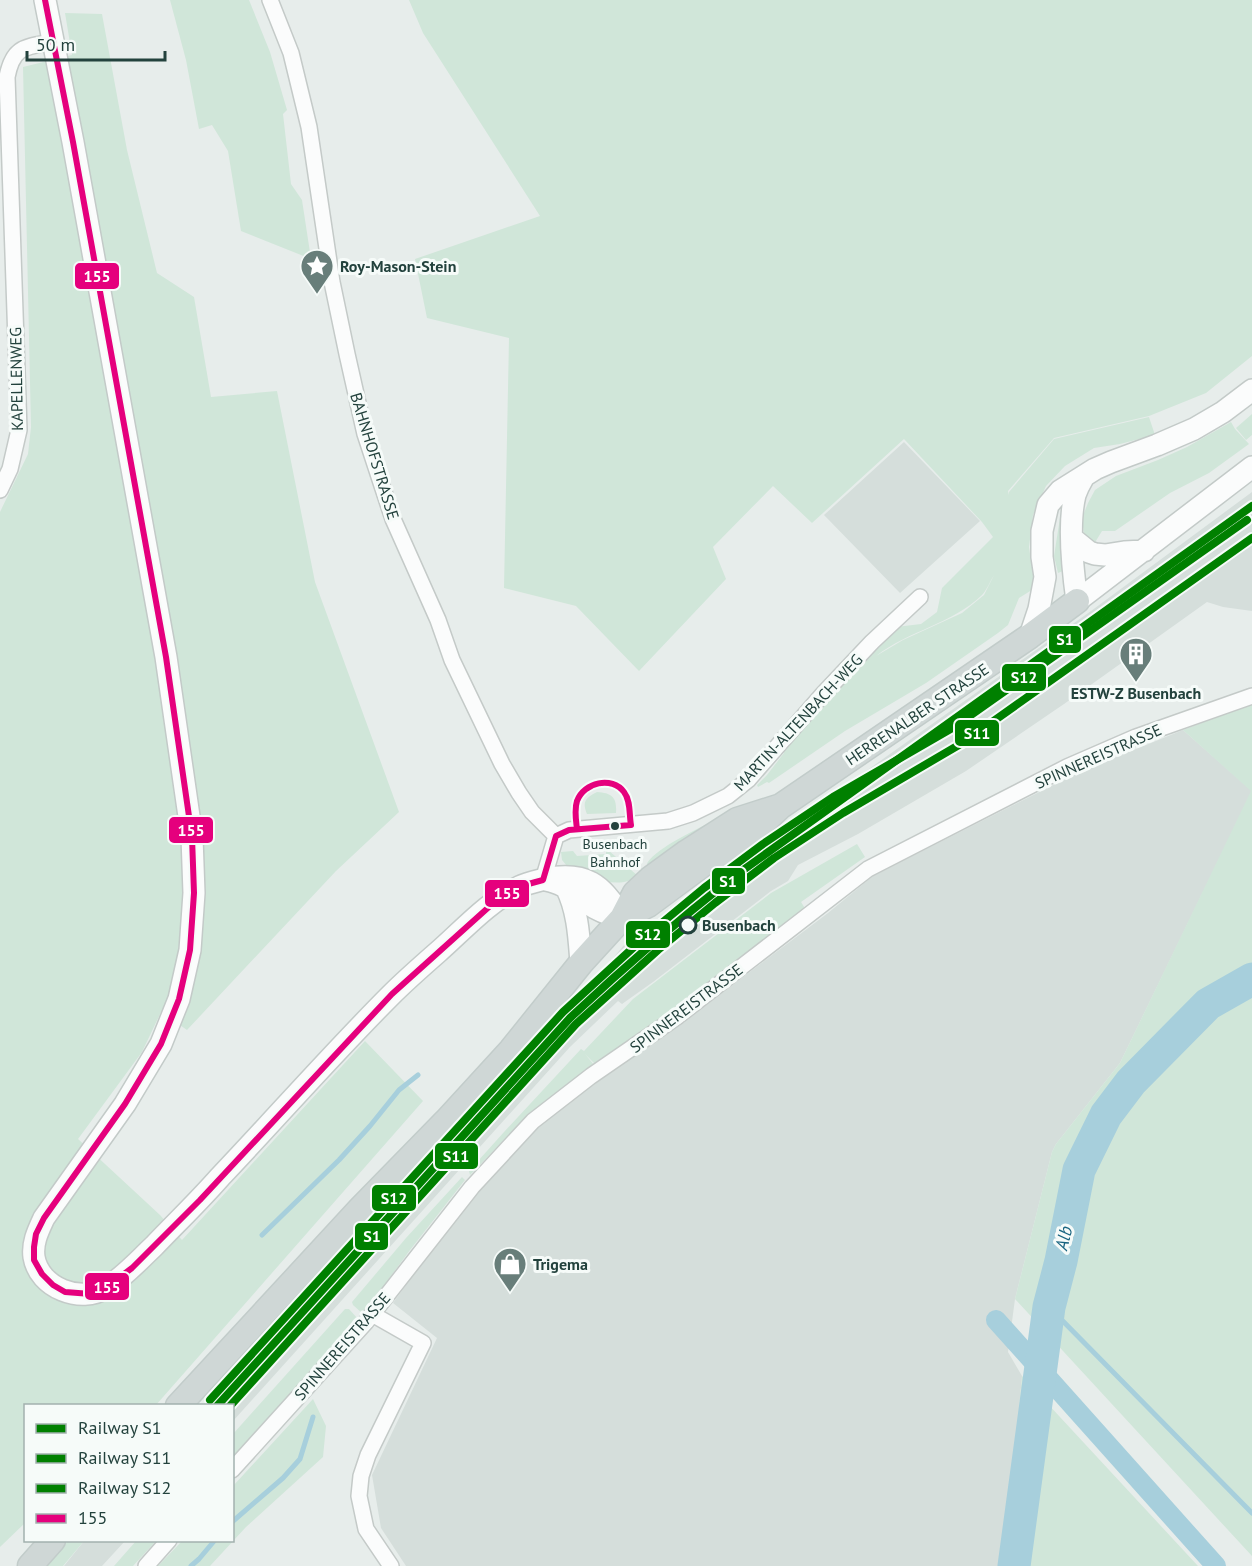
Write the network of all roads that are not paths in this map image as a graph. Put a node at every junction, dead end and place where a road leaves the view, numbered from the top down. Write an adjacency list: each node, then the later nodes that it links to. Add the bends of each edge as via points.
1 (45, 0): 3 (main road)
2 (270, 0): 15 (street, BAHNHOFSTRASSE, via 291,52 309,127 346,354 365,434 393,519 452,660 502,764 532,812)
3 (53, 42): 7 (street, KAPELLENWEG, via 17,52 7,77 19,430 10,469); 16 (main road, via 166,657 192,837 194,893 190,950 179,999 161,1044 125,1104 36,1234 34,1260 42,1274 52,1285 78,1294 91,1294 116,1281 200,1200 392,994 500,897)
4 (1252, 390): 6 (main road, via 1194,429 1095,469)
5 (1252, 467): 9 (main road, HERRENALBER STRASSE)
6 (1083, 478): 8 (main road, via 1073,508); 10 (main road, via 1070,483 1048,505 1042,531)
7 (0, 490)
8 (1072, 539): 9 (main road, via 1095,554); 12 (main road)
9 (1144, 551): 12 (main road, HERRENALBER STRASSE)
10 (1046, 577): 12 (main road); 13 (main road)
11 (920, 597): 15 (street, MARTIN-ALTENBACH-WEG, via 872,642 748,780 728,796 668,821 569,830)
12 (1077, 601): 13 (main road, HERRENALBER STRASSE)
13 (1030, 636): 18 (main road, HERRENALBER STRASSE, via 781,806 737,820 687,852 635,892)
14 (1252, 696): 20 (street, SPINNEREISTRASSE, via 1067,766 868,869 678,1016 532,1121 472,1187)
15 (556, 836): 16 (street)
16 (543, 880): 17 (main road); 18 (main road, via 577,876 600,888)
17 (566, 886): 18 (main road, via 605,915); 19 (main road, via 574,905)
18 (622, 918): 19 (main road, HERRENALBER STRASSE)
19 (581, 963): 21 (main road, HERRENALBER STRASSE, via 511,1050)
20 (372, 1314): 22 (street, SPINNEREISTRASSE); 27 (street, via 423,1343 361,1476 359,1496 366,1529)
21 (180, 1404)
22 (234, 1468)
23 (51, 1542): 25 (main road)
24 (167, 1542): 26 (street)
25 (30, 1564)
26 (146, 1566)
27 (391, 1566)

